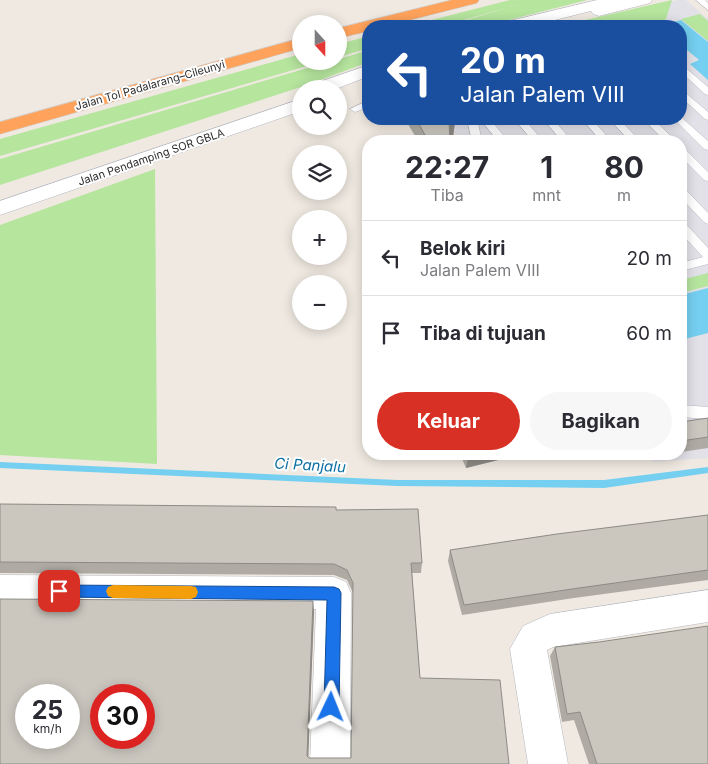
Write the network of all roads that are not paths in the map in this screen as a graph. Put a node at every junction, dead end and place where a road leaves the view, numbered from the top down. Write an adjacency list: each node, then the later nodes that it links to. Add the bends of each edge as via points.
1 (413, 0): 11 (highway)
2 (471, 0): 7 (highway)
3 (616, 0): 8 (street)
4 (644, 0): 9 (street)
5 (700, 0): 6 (lane)
6 (708, 8)
7 (369, 20)
8 (536, 20)
9 (567, 20)
10 (362, 21): 12 (highway)
11 (348, 22)
12 (348, 24)
13 (292, 30): 19 (highway, Jalan Tol Padalarang–Cileunyi)
14 (292, 46): 35 (highway, Jalan Tol Padalarang–Cileunyi)
15 (362, 73): 17 (street)
16 (687, 73): 21 (lane)
17 (342, 80)
18 (362, 82): 20 (street)
19 (84, 86)
20 (347, 88)
21 (708, 92)
22 (292, 98): 47 (street, Jalan Pendamping SOR GBLA)
23 (687, 98): 27 (lane)
24 (362, 106): 26 (lane)
25 (292, 108): 49 (street, Jalan Pendamping SOR GBLA)
26 (355, 109)
27 (708, 117)
28 (490, 125): 36 (lane)
29 (524, 125): 37 (lane)
30 (553, 125): 38 (lane)
31 (592, 125): 39 (lane)
32 (620, 125): 40 (lane)
33 (655, 125): 41 (lane)
34 (685, 125): 42 (lane)
35 (0, 128)
36 (498, 135)
37 (533, 135)
38 (562, 135)
39 (601, 135)
40 (629, 135)
41 (665, 135)
42 (708, 147)
43 (708, 154): 44 (lane)
44 (687, 156)
45 (687, 159): 46 (lane)
46 (708, 178)
47 (0, 196)
48 (687, 197): 50 (lane)
49 (0, 208)
50 (708, 220)
51 (687, 232): 52 (lane)
52 (708, 255)
53 (708, 260): 54 (lane)
54 (687, 265)
55 (687, 412): 56 (lane)
56 (708, 413)
57 (0, 591): 59 (street, via 334,593)
58 (708, 606): 60 (street, via 550,631 535,638 528,649)
59 (330, 764)
60 (548, 764)

